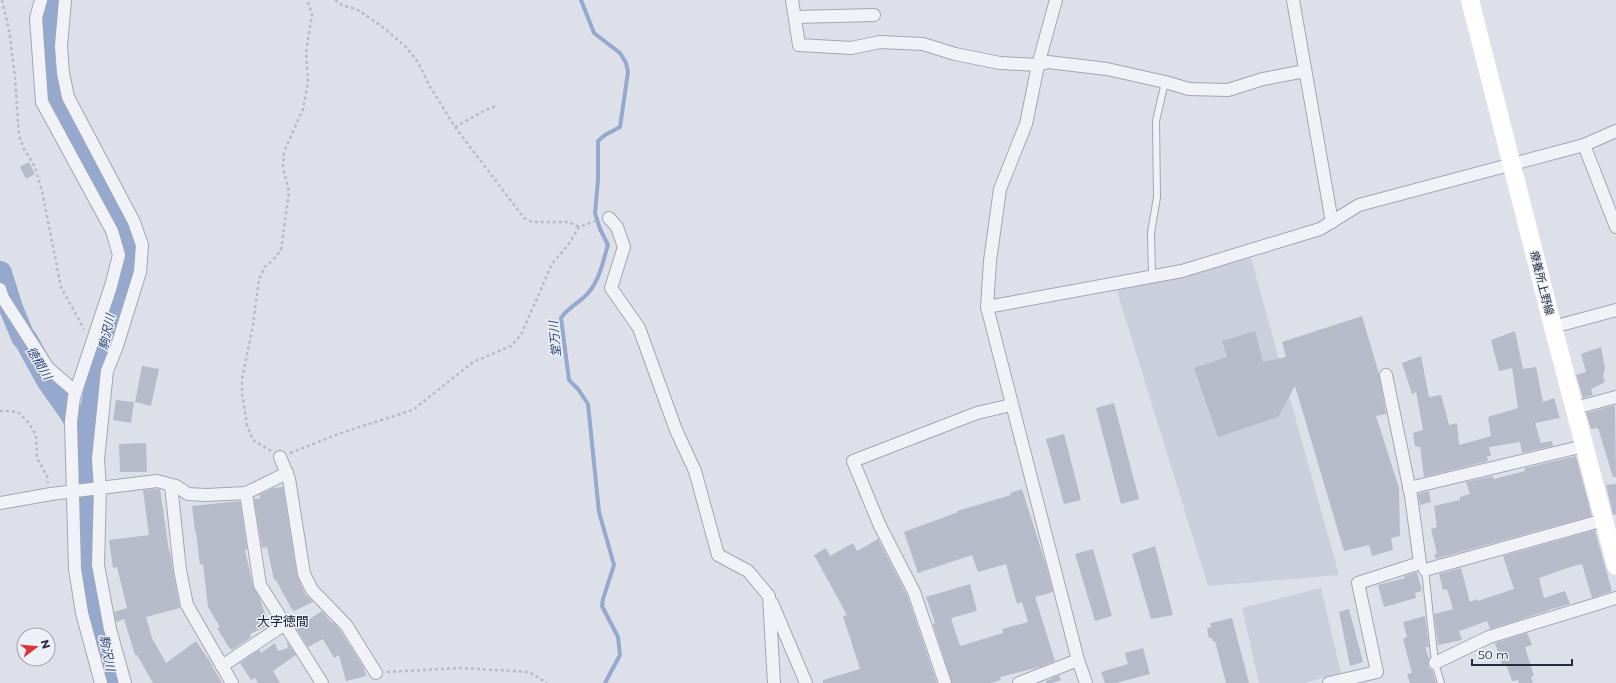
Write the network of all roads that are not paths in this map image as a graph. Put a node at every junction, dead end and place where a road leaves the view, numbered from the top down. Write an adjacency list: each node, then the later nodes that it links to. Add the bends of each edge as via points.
1 (41, 0): 24 (street, via 36,18 42,102 112,231 119,255)
2 (65, 0): 32 (street, via 61,46 68,97 134,222 142,245 140,272 107,371 98,459)
3 (792, 0): 8 (street)
4 (1056, 0): 9 (street)
5 (1293, 0): 10 (street)
6 (1470, 0): 14 (street, 療養所上野線)
7 (874, 15): 8 (street)
8 (795, 17): 9 (street, via 799,45 851,48 880,42 923,44 955,54 1000,63)
9 (1038, 65): 11 (street, via 1048,62 1107,69); 20 (street, via 1026,124 1000,189 990,261)
10 (1305, 71): 11 (street, via 1263,79 1228,90 1189,89); 16 (street)
11 (1165, 82): 18 (lane, via 1156,122 1157,198 1151,233)
12 (1616, 131): 13 (street)
13 (1584, 145): 14 (street); 17 (street)
14 (1512, 165): 16 (street, via 1359,205); 22 (street, 療養所上野線)
15 (609, 218): 40 (street, via 617,226 624,247 611,288 639,328 676,430 695,471 718,555 748,571)
16 (1332, 222): 18 (street, via 1320,229 1182,271)
17 (1616, 227)
18 (1152, 276): 20 (street)
19 (0, 289): 24 (street, via 3,298 48,368)
20 (987, 307): 26 (street)
21 (1616, 310): 22 (street)
22 (1553, 327): 27 (street, 療養所上野線)
23 (1386, 375): 33 (street)
24 (75, 395): 34 (street, via 71,422)
25 (1616, 397): 27 (street)
26 (1011, 405): 43 (street); 53 (street, via 977,413 853,461 880,526 914,592)
27 (1575, 408): 28 (street, 療養所上野線)
28 (1584, 446): 33 (street); 37 (street, 療養所上野線)
29 (280, 457): 30 (street)
30 (287, 473): 35 (street); 46 (street, via 304,574 312,590 346,625)
31 (171, 485): 32 (street, via 157,481); 35 (street, via 188,494); 45 (street, via 180,570 187,605)
32 (98, 488): 34 (street); 48 (street, via 98,565 110,629)
33 (1409, 488): 39 (street)
34 (74, 491): 36 (street); 47 (street, via 75,569 82,613)
35 (246, 493): 42 (street, via 260,585)
36 (0, 503)
37 (1604, 520): 38 (street, 療養所上野線); 39 (street)
38 (1616, 566)
39 (1423, 567): 44 (lane); 56 (street, via 1358,583 1377,672)
40 (769, 596): 51 (street); 52 (street)
41 (1616, 598): 44 (street, via 1489,637)
42 (285, 624): 45 (street); 50 (street)
43 (1078, 660): 54 (street); 55 (street)
44 (1435, 663): 57 (lane)
45 (222, 666): 49 (street)
46 (376, 673)
47 (101, 683)
48 (125, 683)
49 (232, 683)
50 (322, 683)
51 (774, 683)
52 (806, 683)
53 (945, 683)
54 (1019, 683)
55 (1086, 683)
56 (1329, 683)
57 (1441, 683)

